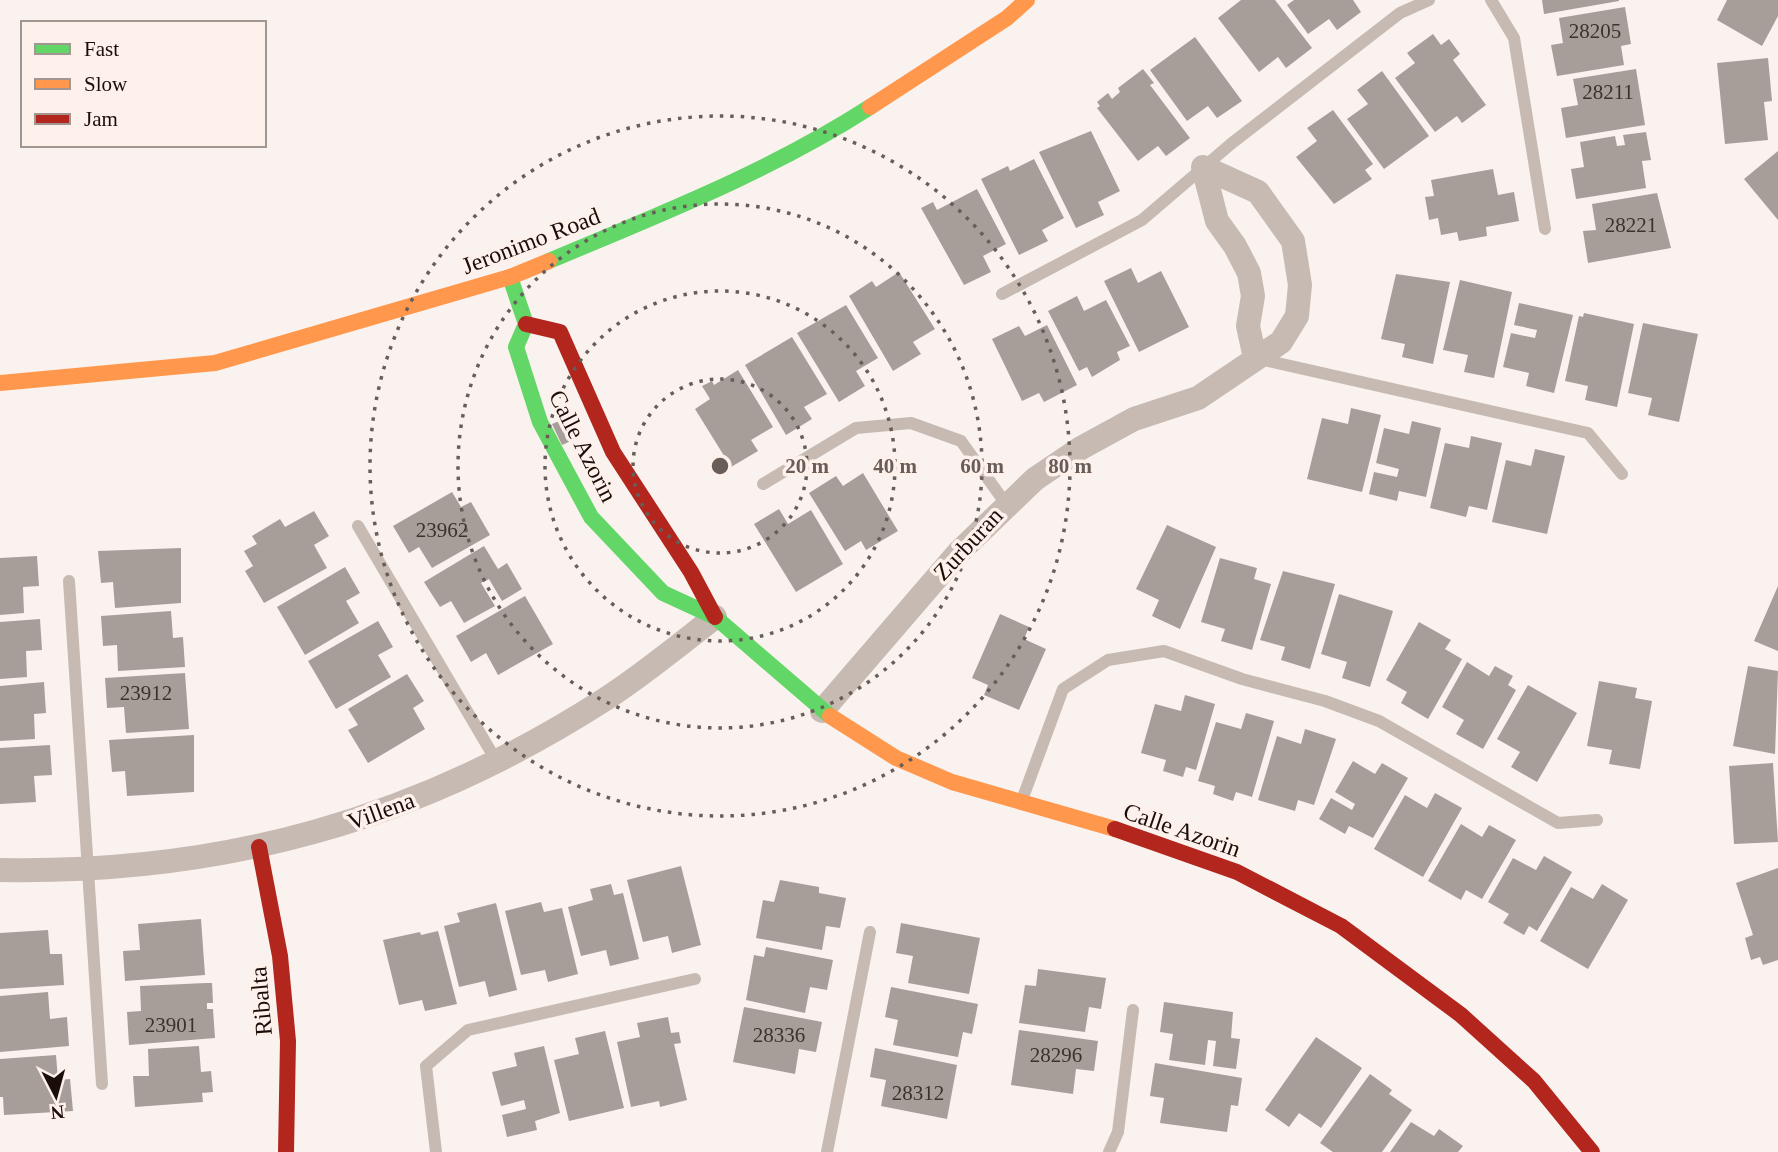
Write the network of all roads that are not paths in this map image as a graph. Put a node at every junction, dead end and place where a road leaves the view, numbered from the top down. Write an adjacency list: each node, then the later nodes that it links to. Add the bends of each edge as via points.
1 (1027, 0): 6 (street, Jeronimo Road, via 1007,18 827,135)
2 (1429, 0): 4 (lane, via 1400,13)
3 (1491, 0): 5 (lane, via 1514,38)
4 (1203, 167): 7 (lane, via 1142,220); 9 (street, via 1217,221 1249,273 1253,296 1248,326); 9 (street, Zurburan, via 1258,192 1293,241 1300,285 1297,316 1281,342)
5 (1545, 229)
6 (510, 278): 8 (street); 10 (street, Jeronimo Road, via 215,363)
7 (1002, 293)
8 (526, 324): 16 (street, Calle Azorin, via 560,332 611,461 691,572); 16 (street, Calle Azorin, via 516,347 540,422 579,481 591,517 663,593)
9 (1255, 358): 11 (lane, via 1588,433); 13 (street, Zurburan, via 1198,398 1134,419 1081,448)
10 (0, 383)
11 (1622, 474)
12 (763, 484): 13 (lane, via 856,428 911,422 961,441)
13 (1006, 504): 17 (street, Zurburan, via 958,552)
14 (358, 526): 18 (lane)
15 (69, 581): 23 (lane)
16 (715, 617): 17 (street, Calle Azorin); 18 (street, Villena, via 605,699)
17 (822, 710): 19 (street, Calle Azorin, via 896,758 952,782)
18 (497, 762): 21 (street, Villena, via 414,800)
19 (1021, 803): 20 (lane, via 1063,689 1108,660 1164,651 1379,721 1558,823); 32 (street, Calle Azorin, via 1138,836 1237,872 1340,926 1461,1015 1534,1081)
20 (1597, 820)
21 (259, 847): 23 (street, Villena); 28 (street, Ribalta, via 280,956 287,1028)
22 (0, 870): 23 (street, Villena)
23 (88, 870): 27 (lane)
24 (870, 932): 30 (lane)
25 (695, 979): 29 (lane, via 468,1030 426,1066)
26 (1133, 1010): 31 (lane, via 1118,1132)
27 (102, 1084)
28 (286, 1152)
29 (436, 1152)
30 (827, 1152)
31 (1109, 1152)
32 (1592, 1152)

